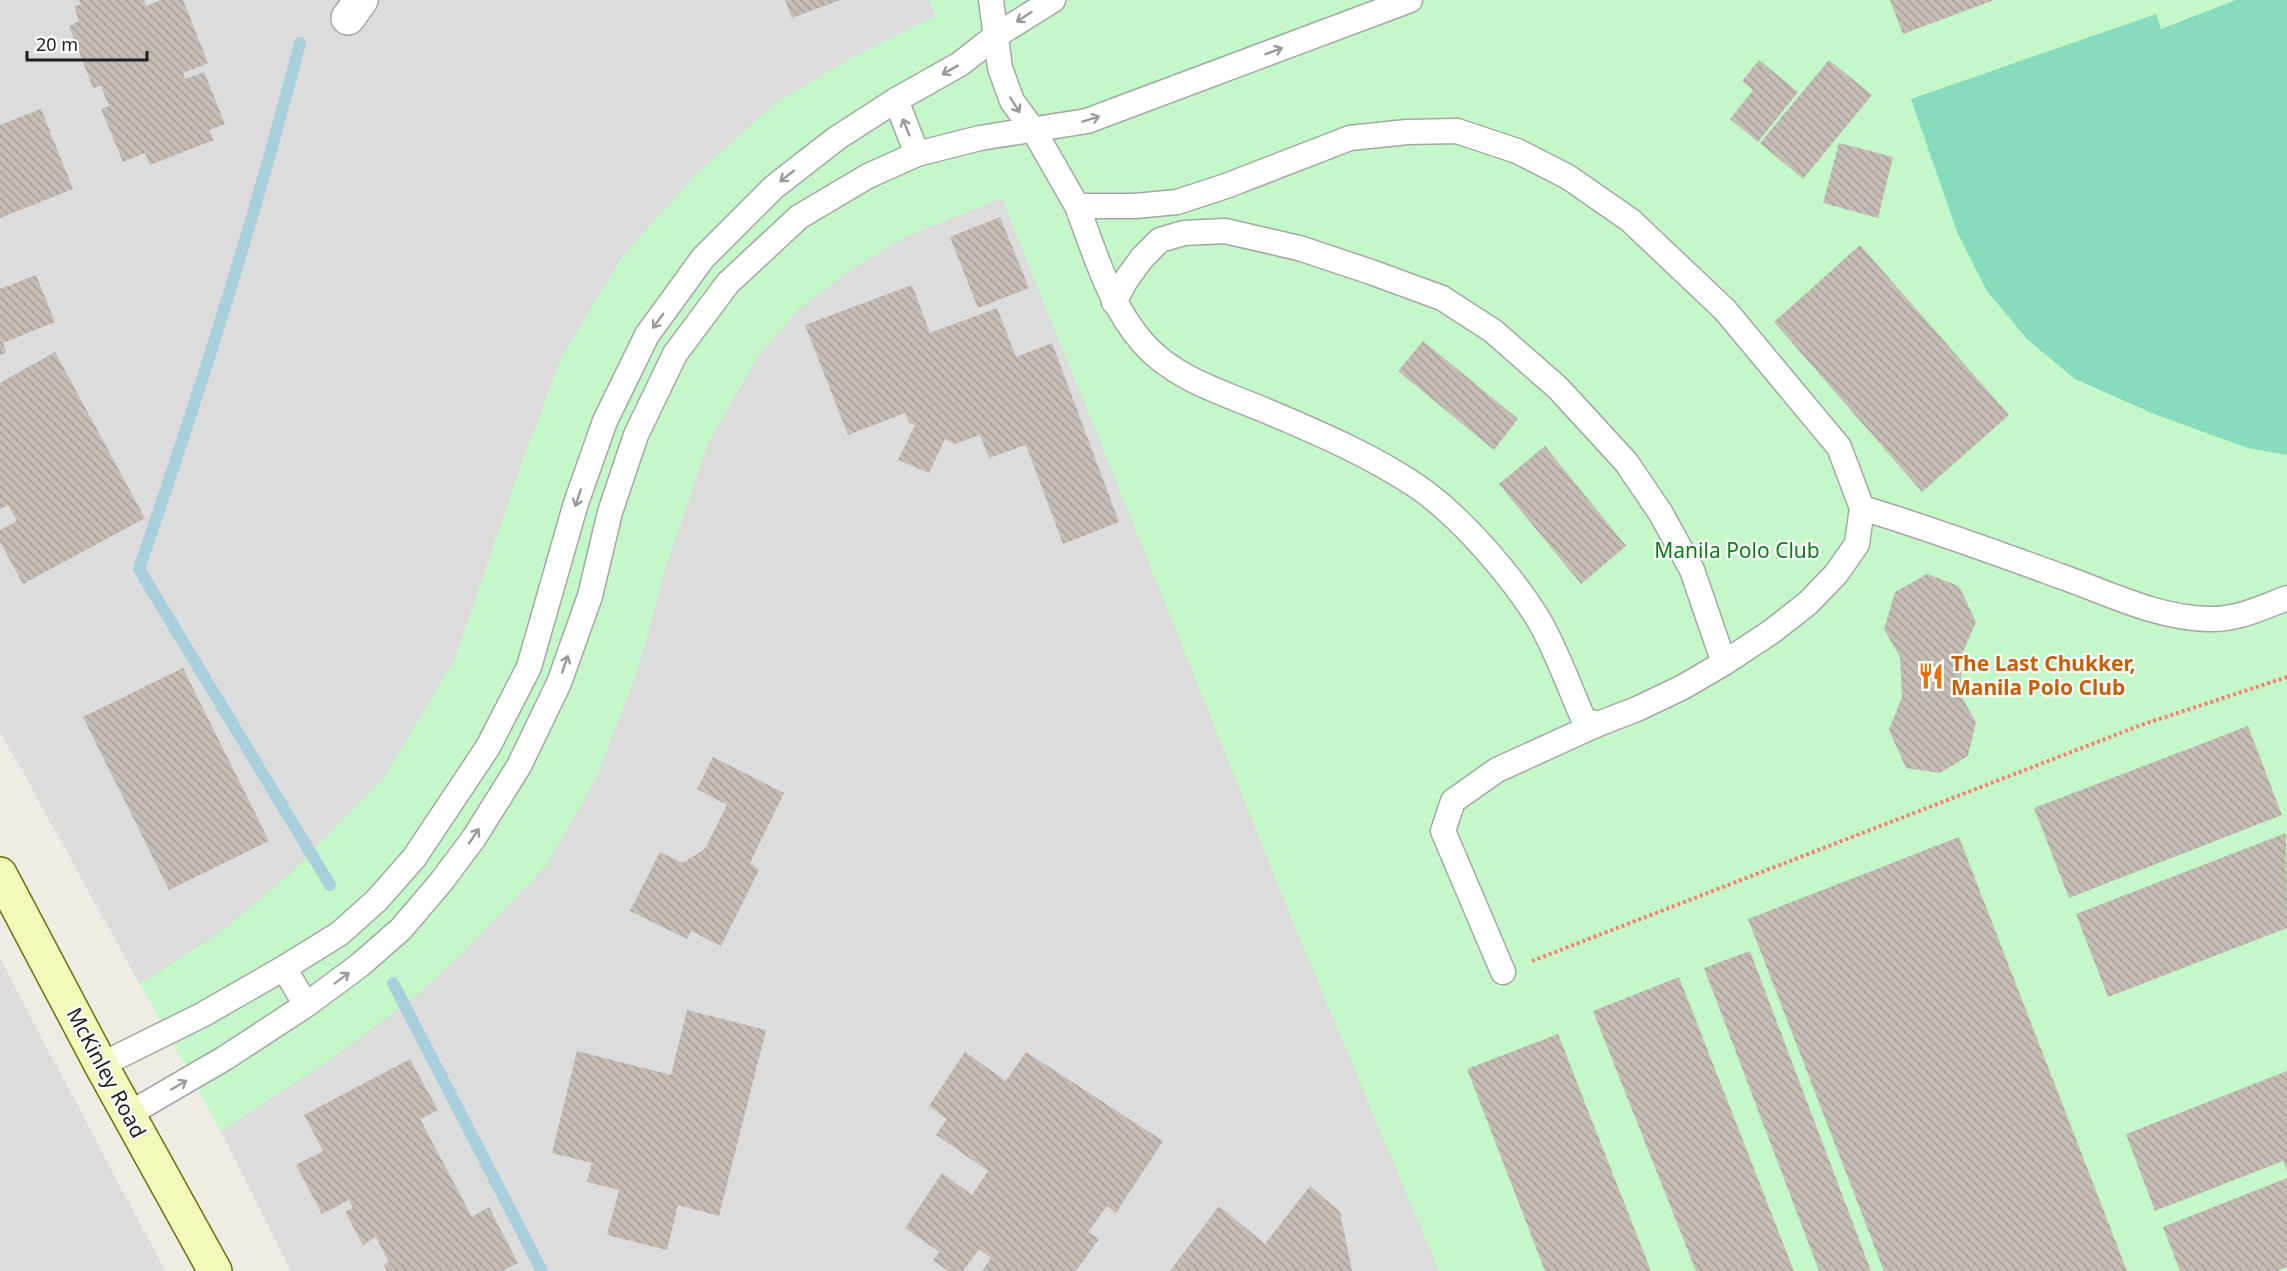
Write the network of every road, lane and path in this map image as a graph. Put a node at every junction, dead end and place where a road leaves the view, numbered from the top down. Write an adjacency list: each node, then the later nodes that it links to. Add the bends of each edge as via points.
1 (991, 0): 4 (lane)
2 (1053, 0): 4 (lane, one-way to 4)
3 (1410, 0): 6 (lane, one-way to 3, via 1088,121)
4 (997, 34): 5 (lane, one-way to 5, via 960,64); 6 (lane, one-way to 6, via 1000,68 1011,101)
5 (896, 100): 7 (lane, one-way to 5); 18 (lane, one-way to 18, via 837,138 774,187 703,258 647,335 605,421 576,503 529,666 488,747 414,858 377,900 339,934)
6 (1034, 131): 7 (lane, via 980,138); 8 (lane)
7 (917, 154): 20 (lane, one-way to 7, via 401,929 474,838 519,766 559,683 590,596 610,512 636,435 675,354 728,283 799,217 868,176)
8 (1077, 206): 9 (lane); 11 (lane)
9 (1135, 206): 10 (lane); 12 (lane, via 1176,202 1350,138 1457,131 1517,151 1568,177 1630,220 1725,310 1839,447)
10 (1225, 231): 11 (lane, via 1184,233 1160,240 1131,273); 14 (lane, via 1299,248 1442,298 1493,331 1558,388 1626,462 1692,570)
11 (1114, 302): 16 (lane, via 1144,345 1177,371 1356,449 1420,488 1460,523 1503,572 1537,618 1584,720)
12 (1862, 508): 13 (lane, via 2179,617 2244,615); 14 (lane, via 1857,544 1836,574 1808,603)
13 (2287, 598)
14 (1724, 663): 16 (lane, via 1683,687)
15 (2287, 677): 19 (path, via 2140,725)
16 (1598, 724): 19 (lane, via 1497,770 1453,801 1443,831)
17 (0, 874): 21 (main road, McKinley Road)
18 (284, 968): 20 (lane); 21 (lane, via 202,1015)
19 (1503, 972)
20 (306, 1005): 22 (lane, one-way to 20)
21 (101, 1065): 22 (main road, McKinley Road)
22 (129, 1114): 23 (main road, McKinley Road)
23 (215, 1271)

